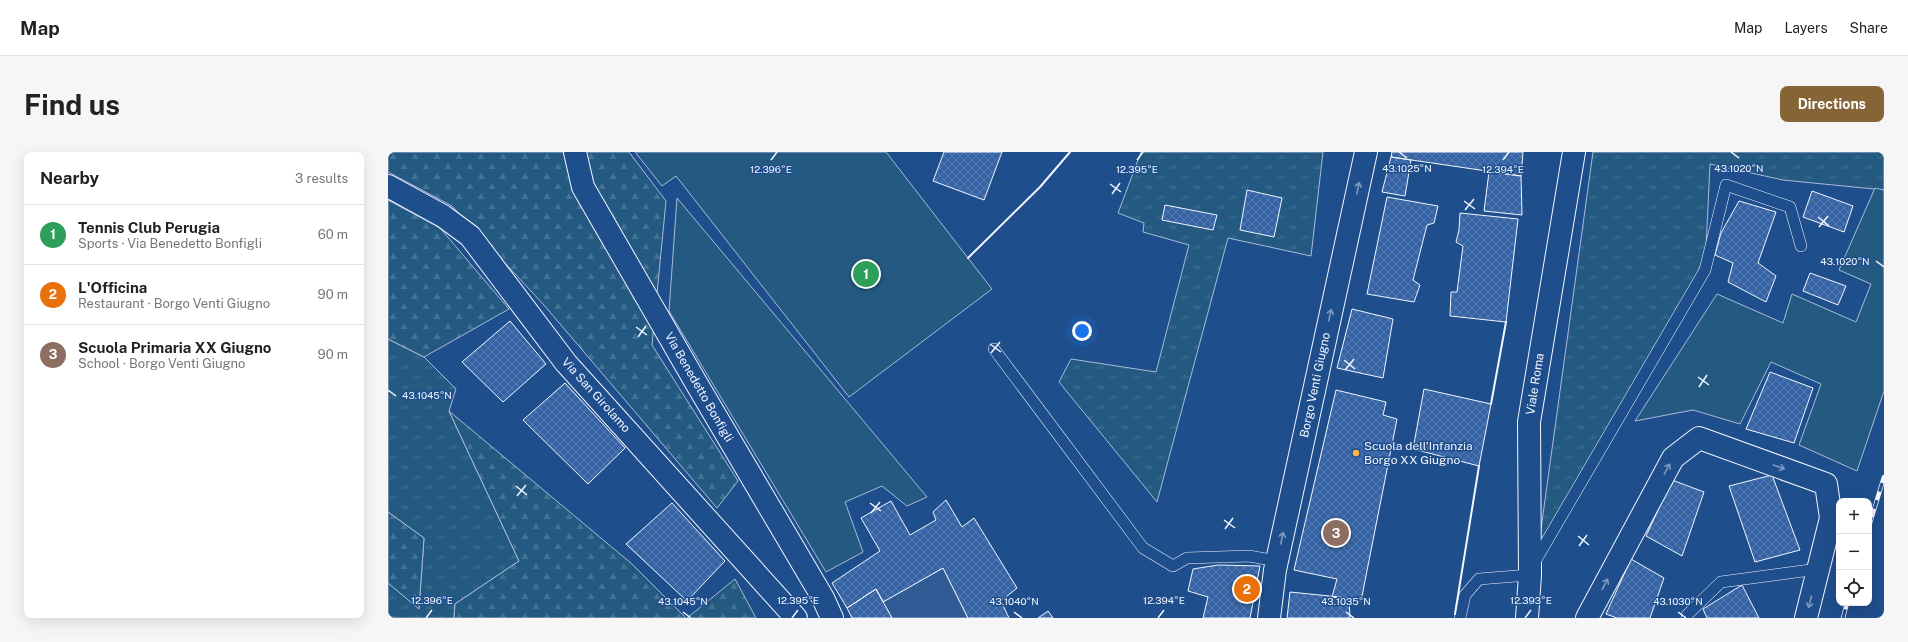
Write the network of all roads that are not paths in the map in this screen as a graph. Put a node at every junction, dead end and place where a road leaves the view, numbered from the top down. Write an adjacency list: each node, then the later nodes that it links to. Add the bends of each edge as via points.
1 (576, 152): 11 (street, Via Benedetto Bonfigli, via 584,187 695,382 823,598)
2 (1366, 152): 7 (street, Borgo Venti Giugno, one-way to 2)
3 (1574, 152): 9 (street, Viale Roma, via 1529,422)
4 (388, 186): 10 (street, Via San Girolamo, via 443,216 470,236 566,363)
5 (1801, 246): 9 (lane, via 1790,207 1726,185 1706,270 1537,558)
6 (994, 349): 7 (lane, via 1143,548 1173,566 1187,558 1249,556)
7 (1277, 561): 12 (street, Borgo Venti Giugno)
8 (1818, 569): 15 (street, one-way to 8, via 1674,458 1698,438 1826,484 1831,518); 16 (lane, via 1721,582 1687,615); 17 (street, one-way to 17)
9 (1530, 575): 13 (lane, via 1479,579 1465,595); 14 (street, Viale Roma)
10 (796, 618)
11 (832, 618)
12 (1269, 618)
13 (1460, 618)
14 (1527, 618)
15 (1587, 618)
16 (1687, 618)
17 (1806, 618)

